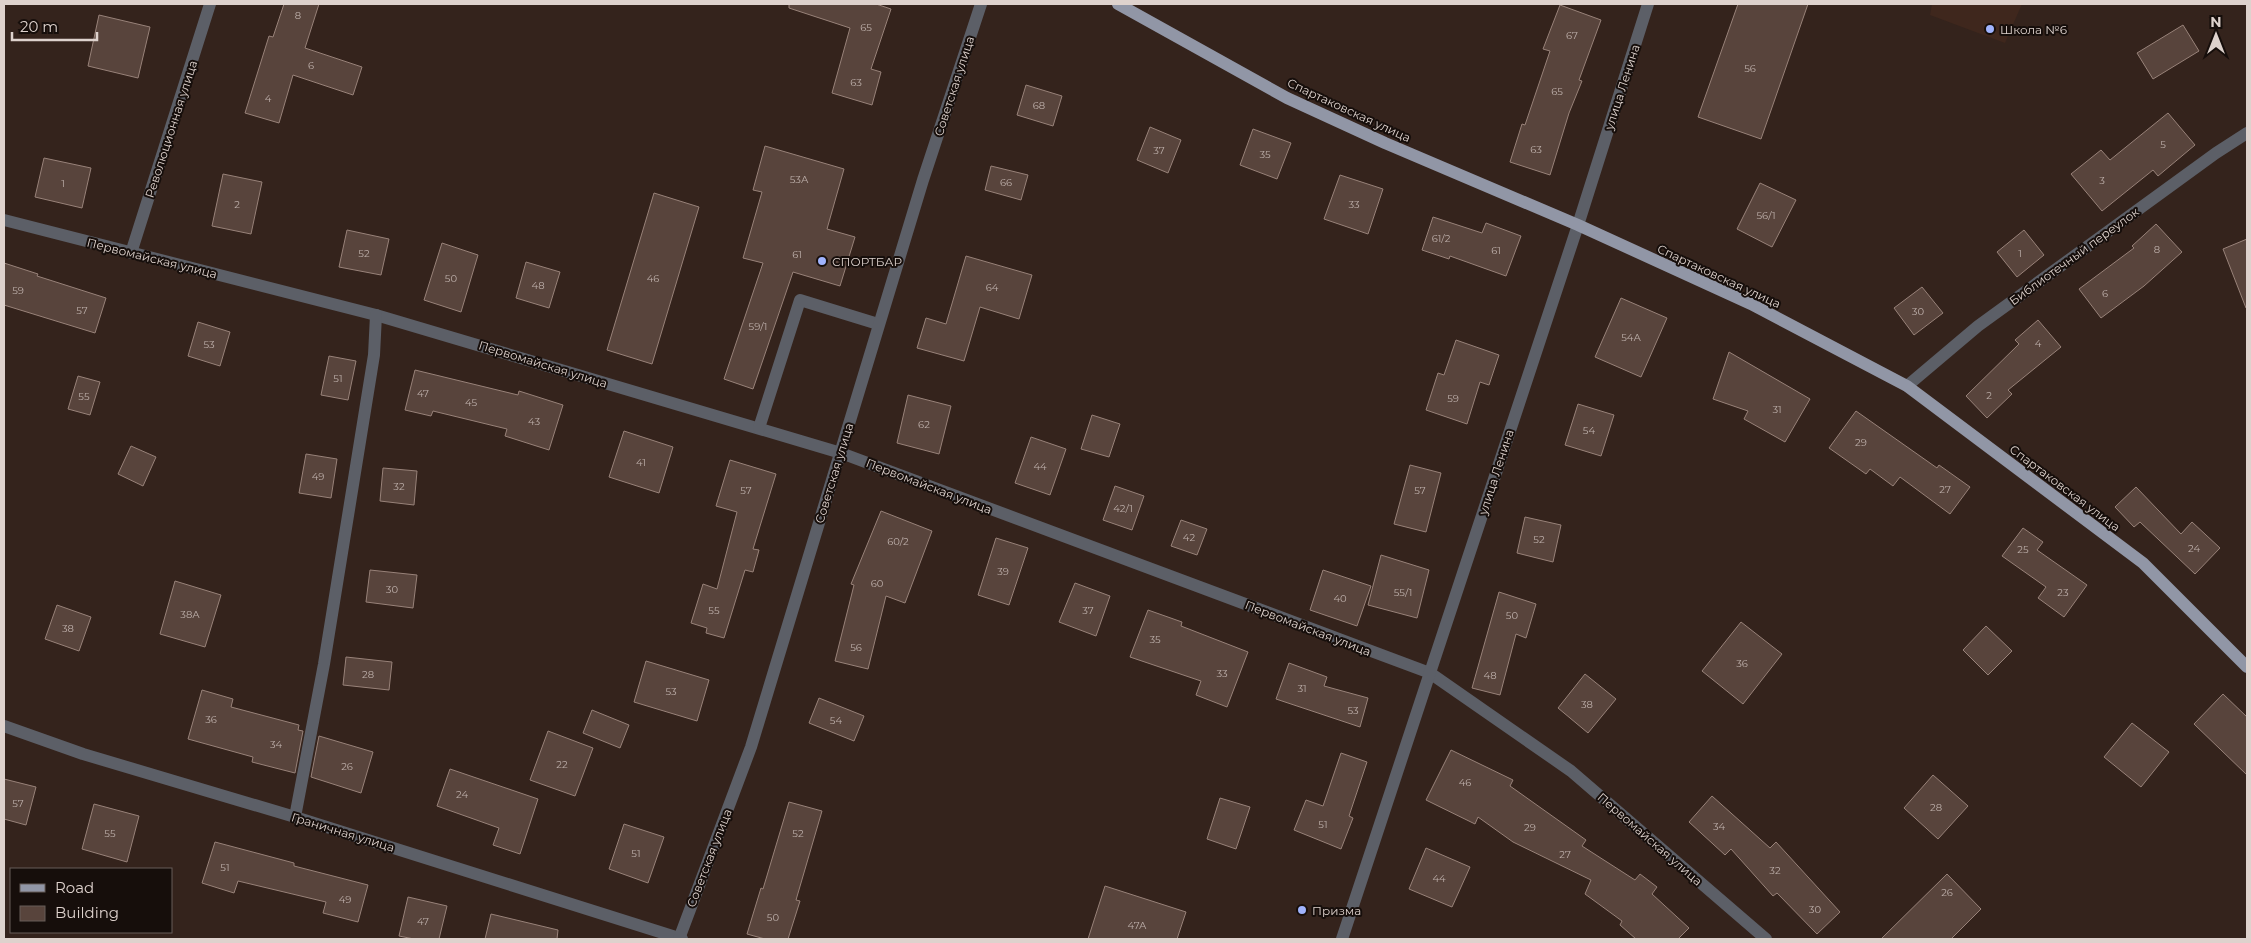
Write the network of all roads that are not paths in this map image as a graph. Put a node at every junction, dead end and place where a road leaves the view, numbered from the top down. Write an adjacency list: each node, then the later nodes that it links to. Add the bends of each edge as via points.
1 (210, 4): 8 (street, Революционная улица)
2 (981, 4): 10 (street, Советская улица)
3 (1118, 4): 7 (main road, Спартаковская улица, via 1288,98)
4 (1648, 4): 7 (street, улица Ленина)
5 (2247, 133): 11 (street, Библиотечный переулок, via 1978,326)
6 (4, 220): 8 (street, Первомайская улица)
7 (1578, 226): 11 (main road, Спартаковская улица, via 1751,304); 15 (street, улица Ленина)
8 (132, 253): 9 (street, Первомайская улица)
9 (376, 315): 12 (street, Первомайская улица); 17 (street, via 373,364 324,664)
10 (878, 324): 12 (street, via 800,300); 13 (street, Советская улица)
11 (1907, 386): 14 (main road, Спартаковская улица, via 2143,563)
12 (759, 428): 13 (street, Первомайская улица)
13 (841, 453): 15 (street, Первомайская улица); 18 (street, Советская улица, via 751,747)
14 (2247, 668)
15 (1430, 673): 19 (street, улица Ленина); 20 (street, Первомайская улица, via 1571,771)
16 (4, 726): 17 (street, Граничная улица, via 83,754)
17 (295, 817): 18 (street, Граничная улица)
18 (680, 939)
19 (1342, 939)
20 (1766, 939)

